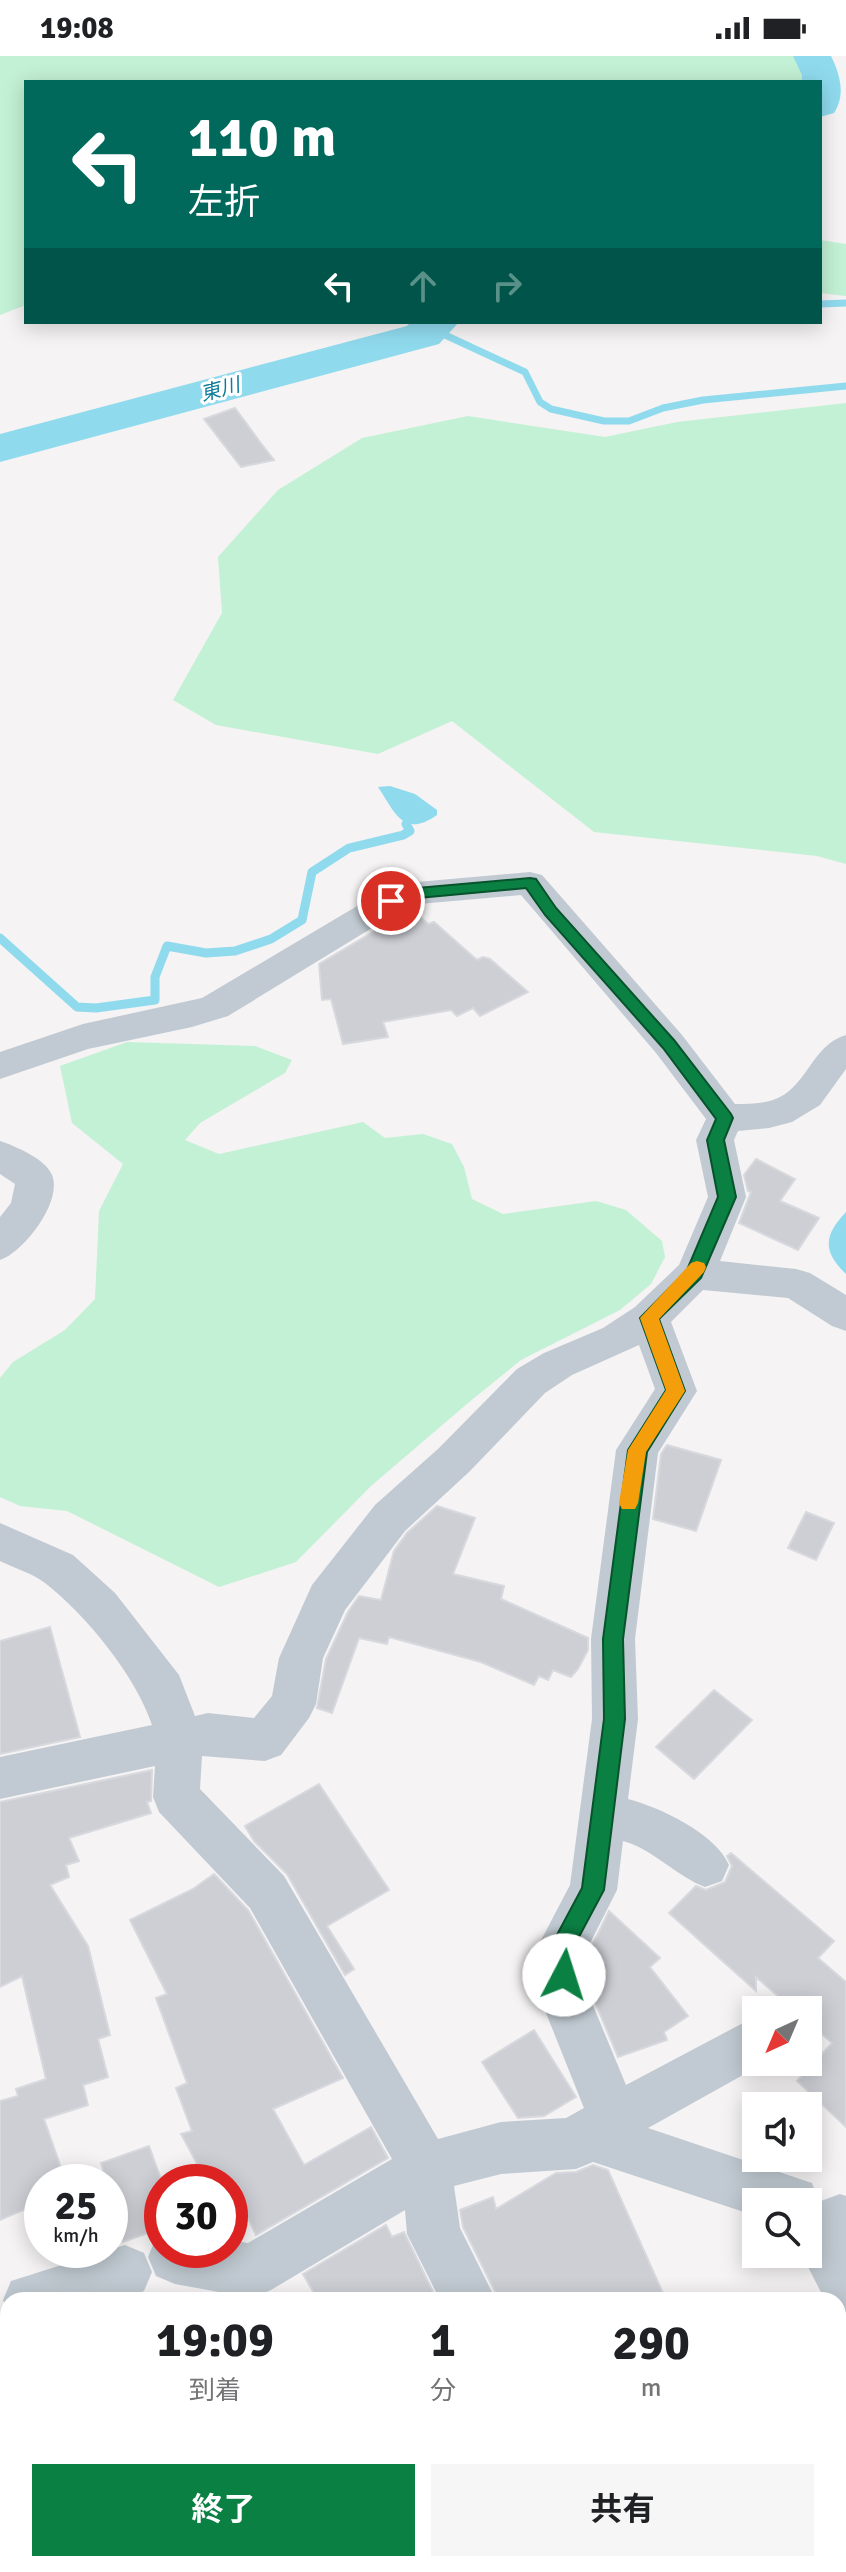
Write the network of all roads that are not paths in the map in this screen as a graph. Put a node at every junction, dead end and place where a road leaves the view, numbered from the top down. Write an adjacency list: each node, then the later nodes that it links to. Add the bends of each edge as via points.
1 (846, 1048): 3 (street, via 829,1060 809,1095 791,1109)
2 (0, 1066): 3 (street, via 83,1037 215,1007 391,901 417,893 530,883 669,1044)
3 (725, 1118): 6 (street, via 715,1140 727,1197)
4 (0, 1155): 5 (street, via 35,1178 30,1207)
5 (0, 1245)
6 (695, 1274): 7 (street, via 796,1284); 8 (street)
7 (846, 1315)
8 (649, 1318): 10 (street, via 531,1381 390,1518 328,1598 301,1658 293,1704 265,1740 208,1734); 12 (street, via 676,1391 637,1450 613,1639 615,1719)
9 (0, 1541): 10 (street, via 58,1568 99,1606 163,1689)
10 (180, 1741): 11 (street); 16 (street, via 176,1797 267,1892)
11 (0, 1778)
12 (603, 1814): 13 (street, via 647,1826); 15 (street, via 593,1890 562,1946 567,2003)
13 (705, 1865)
14 (742, 2049): 15 (street)
15 (600, 2126): 16 (street, via 576,2143 501,2148); 17 (street)
16 (426, 2168): 19 (street, via 252,2271); 23 (street, via 434,2234)
17 (764, 2188)
18 (822, 2210): 21 (street, via 834,2265)
19 (236, 2268)
20 (125, 2272): 22 (street)
21 (846, 2285)
22 (57, 2292)
23 (465, 2292)

